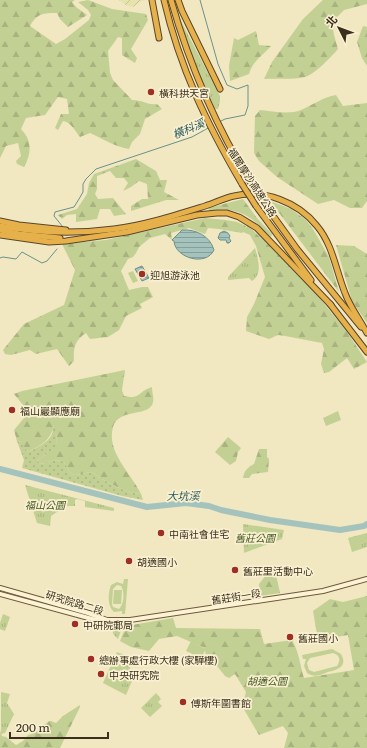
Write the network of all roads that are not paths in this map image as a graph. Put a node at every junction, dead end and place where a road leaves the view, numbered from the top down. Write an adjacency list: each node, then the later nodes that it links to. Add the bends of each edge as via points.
1 (152, 0): 5 (highway)
2 (164, 0): 13 (highway, 福爾摩沙高速公路, bridge, via 170,28 191,86 213,133 256,206)
3 (171, 0): 14 (highway, 福爾摩沙高速公路, bridge, via 208,104 252,184 297,249)
4 (178, 0): 6 (highway)
5 (159, 38)
6 (220, 89)
7 (0, 221): 10 (highway, via 19,226)
8 (0, 226): 10 (highway, via 52,233)
9 (0, 230): 12 (highway, via 51,238)
10 (82, 233): 14 (highway, via 148,223 232,196 254,194 277,198 309,216 323,235 329,245 345,295)
11 (0, 235): 12 (highway, via 49,242)
12 (89, 238): 13 (highway, via 127,232 197,215 228,213 253,225 268,238)
13 (331, 305): 15 (highway, 福爾摩沙高速公路)
14 (367, 333)
15 (365, 350)
16 (367, 579): 19 (main road, 舊莊街一段, via 323,591 146,618)
17 (0, 588): 19 (main road, 研究院路二段)
18 (0, 594): 19 (main road, 研究院路二段, via 96,620)
19 (107, 620)

